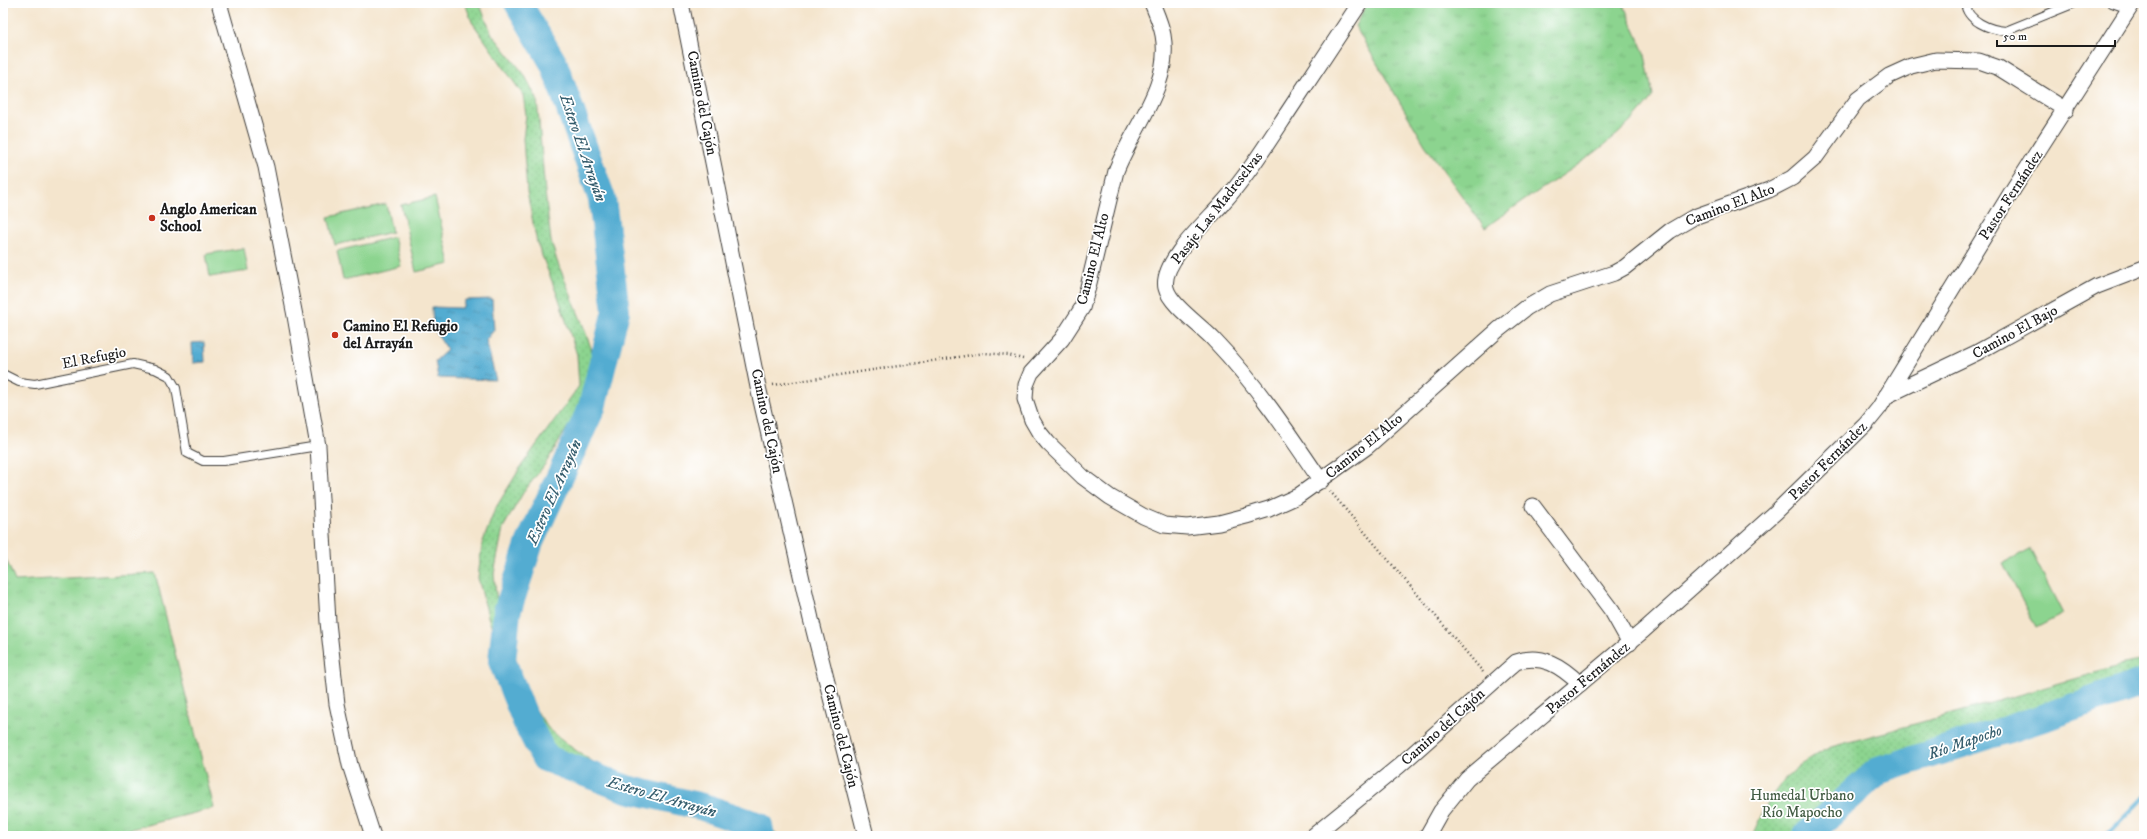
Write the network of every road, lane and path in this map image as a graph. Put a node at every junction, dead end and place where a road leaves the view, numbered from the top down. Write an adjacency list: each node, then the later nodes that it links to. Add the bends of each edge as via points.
1 (219, 3): 15 (street, via 266,166 296,316)
2 (681, 3): 13 (street, Camino del Cajón)
3 (1152, 3): 11 (street, Camino El Alto, via 1163,36 1160,78 1154,96 1116,171 1082,308 1062,339)
4 (1360, 3): 16 (street, Pasaje Las Madreselvas, via 1255,162 1222,204 1184,245 1166,277 1166,288 1171,299 1208,333 1248,379)
5 (1965, 3): 6 (lane, via 1971,17 1995,31 2006,31)
6 (2075, 3)
7 (2112, 3): 8 (lane)
8 (2131, 6): 9 (street, Pastor Fernández)
9 (2066, 110): 14 (street, Pastor Fernández, via 2014,188); 16 (street, Camino El Alto, via 1999,68 1979,61 1936,60 1911,66 1889,76 1858,99 1815,158 1792,178 1770,190 1694,216 1670,231 1625,267 1550,294 1526,308 1368,446)
10 (2144, 268): 14 (street, Camino El Bajo, via 2097,286 1976,354)
11 (1038, 366): 13 (path, via 1008,355 985,354); 16 (street, Camino El Alto, via 1028,379 1025,392 1027,406 1039,432 1048,444 1083,476 1123,506 1153,521 1175,527 1219,523 1283,503)
12 (3, 374): 15 (lane, El Refugio, via 19,382 35,384 133,364 155,369 169,376 176,388 187,453 203,461 224,461)
13 (758, 387): 22 (street, Camino del Cajón, via 811,619)
14 (1886, 396): 18 (street, Pastor Fernández, via 1866,424 1831,458)
15 (318, 446): 21 (street, via 333,675 350,765)
16 (1321, 481): 19 (path)
17 (1533, 506): 18 (street, via 1612,611)
18 (1630, 643): 20 (street, Pastor Fernández)
19 (1492, 683): 20 (street, Camino del Cajón, via 1516,662 1532,658 1557,665); 23 (street, Camino del Cajón, via 1399,766)
20 (1580, 684): 24 (street, Pastor Fernández, via 1467,779 1441,811)
21 (373, 836)
22 (866, 836)
23 (1313, 836)
24 (1427, 836)

